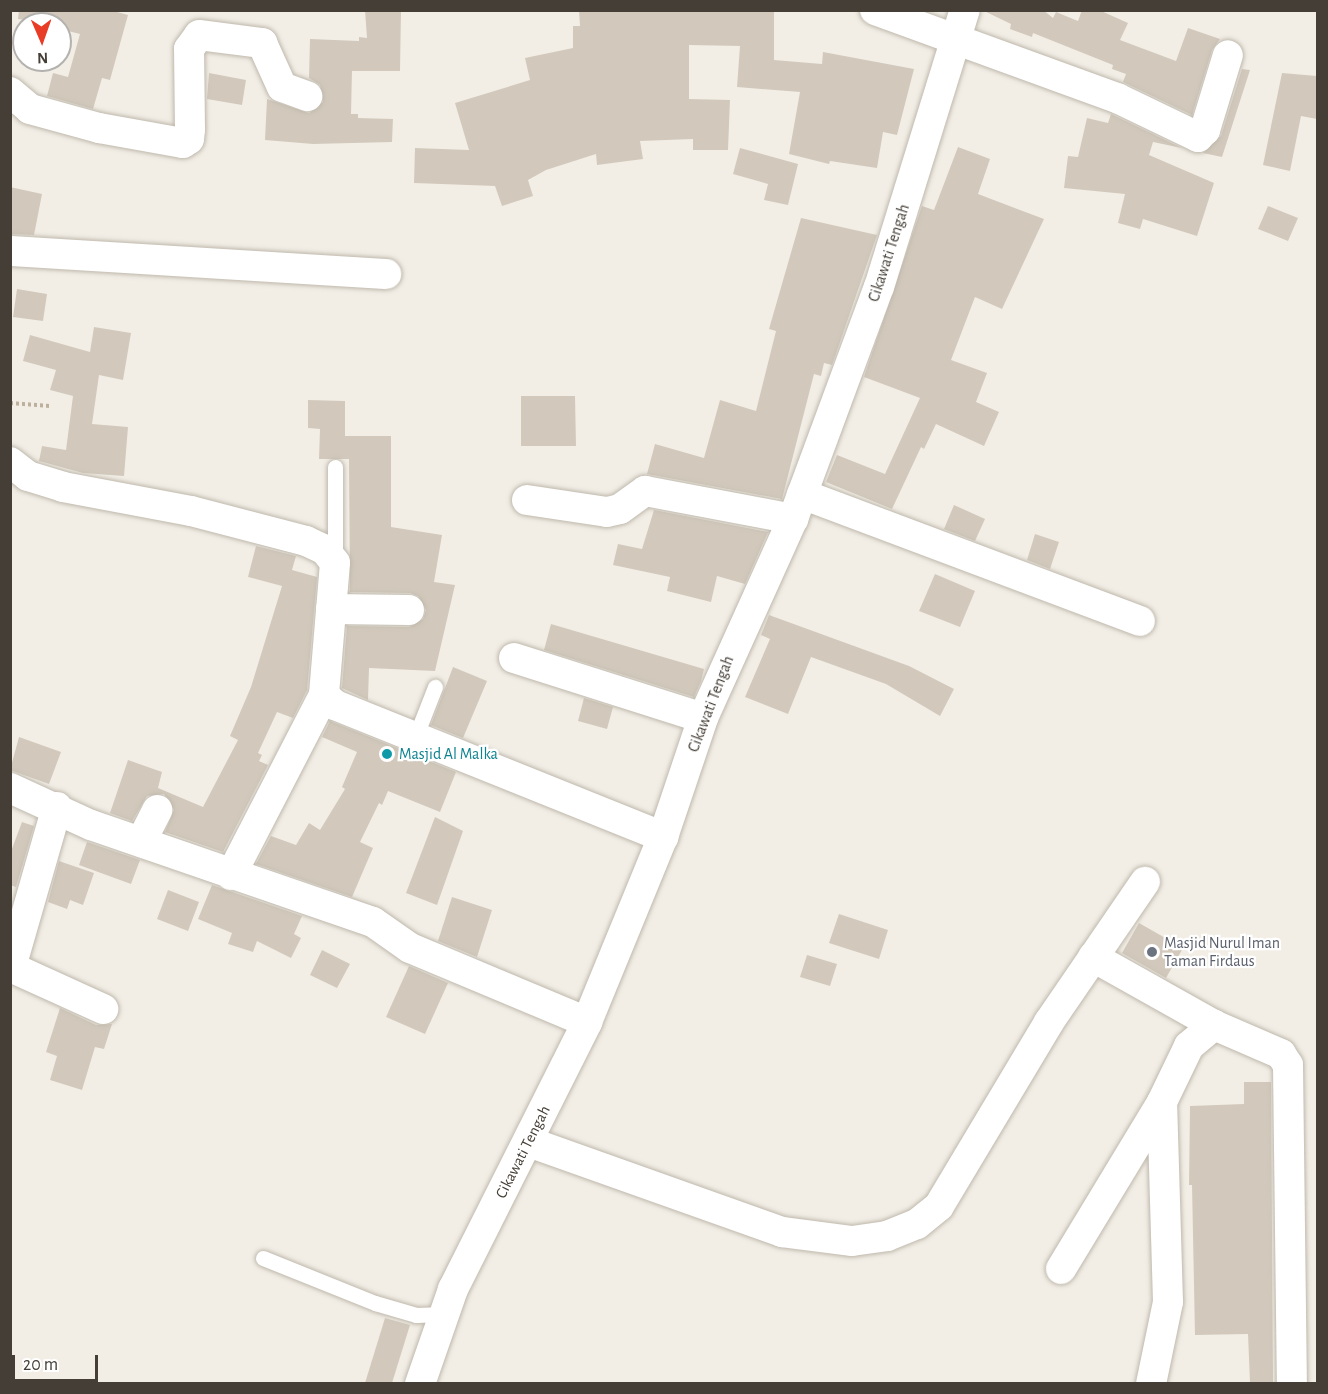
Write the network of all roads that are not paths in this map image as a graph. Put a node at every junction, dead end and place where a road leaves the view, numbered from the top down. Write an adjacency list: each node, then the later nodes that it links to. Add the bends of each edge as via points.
1 (875, 10): 2 (street)
2 (959, 23): 3 (street, via 1071,84 1117,98 1198,137 1205,130); 11 (street, Cikawati Tengah, via 879,287)
3 (1228, 55)
4 (10, 92): 5 (street, via 30,109 99,128 183,142 189,139 190,129 189,50 199,35 262,43 282,87)
5 (307, 96)
6 (10, 251): 7 (street)
7 (386, 274)
8 (10, 462): 12 (street, via 28,476 63,487 191,511 306,541 325,550)
9 (335, 467): 12 (lane)
10 (527, 501): 11 (street, via 607,512 620,509 645,491)
11 (798, 506): 15 (street); 19 (street, Cikawati Tengah)
12 (335, 563): 13 (street)
13 (331, 609): 14 (street); 18 (street)
14 (409, 610)
15 (1140, 621)
16 (514, 658): 19 (street)
17 (435, 687): 20 (lane)
18 (324, 695): 20 (street, via 334,705); 26 (street)
19 (703, 718): 24 (street, Cikawati Tengah)
20 (415, 738): 24 (street)
21 (10, 788): 22 (street)
22 (57, 807): 25 (street, via 91,825); 29 (street, via 12,964 15,969)
23 (157, 810): 25 (street)
24 (663, 837): 30 (street, Cikawati Tengah)
25 (141, 842): 26 (street)
26 (231, 875): 30 (street, via 373,922 410,948)
27 (1145, 882): 28 (street)
28 (1093, 957): 31 (street); 33 (street, via 1049,1022 939,1206 917,1224 887,1236 852,1241 782,1232)
29 (103, 1009)
30 (587, 1022): 33 (street, Cikawati Tengah)
31 (1214, 1025): 32 (street, via 1189,1046); 39 (street, via 1275,1050 1288,1065)
32 (1162, 1101): 35 (street); 38 (street, via 1168,1302)
33 (529, 1142): 36 (street, Cikawati Tengah, via 453,1289)
34 (263, 1258): 36 (lane, via 416,1315)
35 (1061, 1269)
36 (444, 1314): 37 (street, Cikawati Tengah)
37 (420, 1383)
38 (1151, 1383)
39 (1292, 1383)

